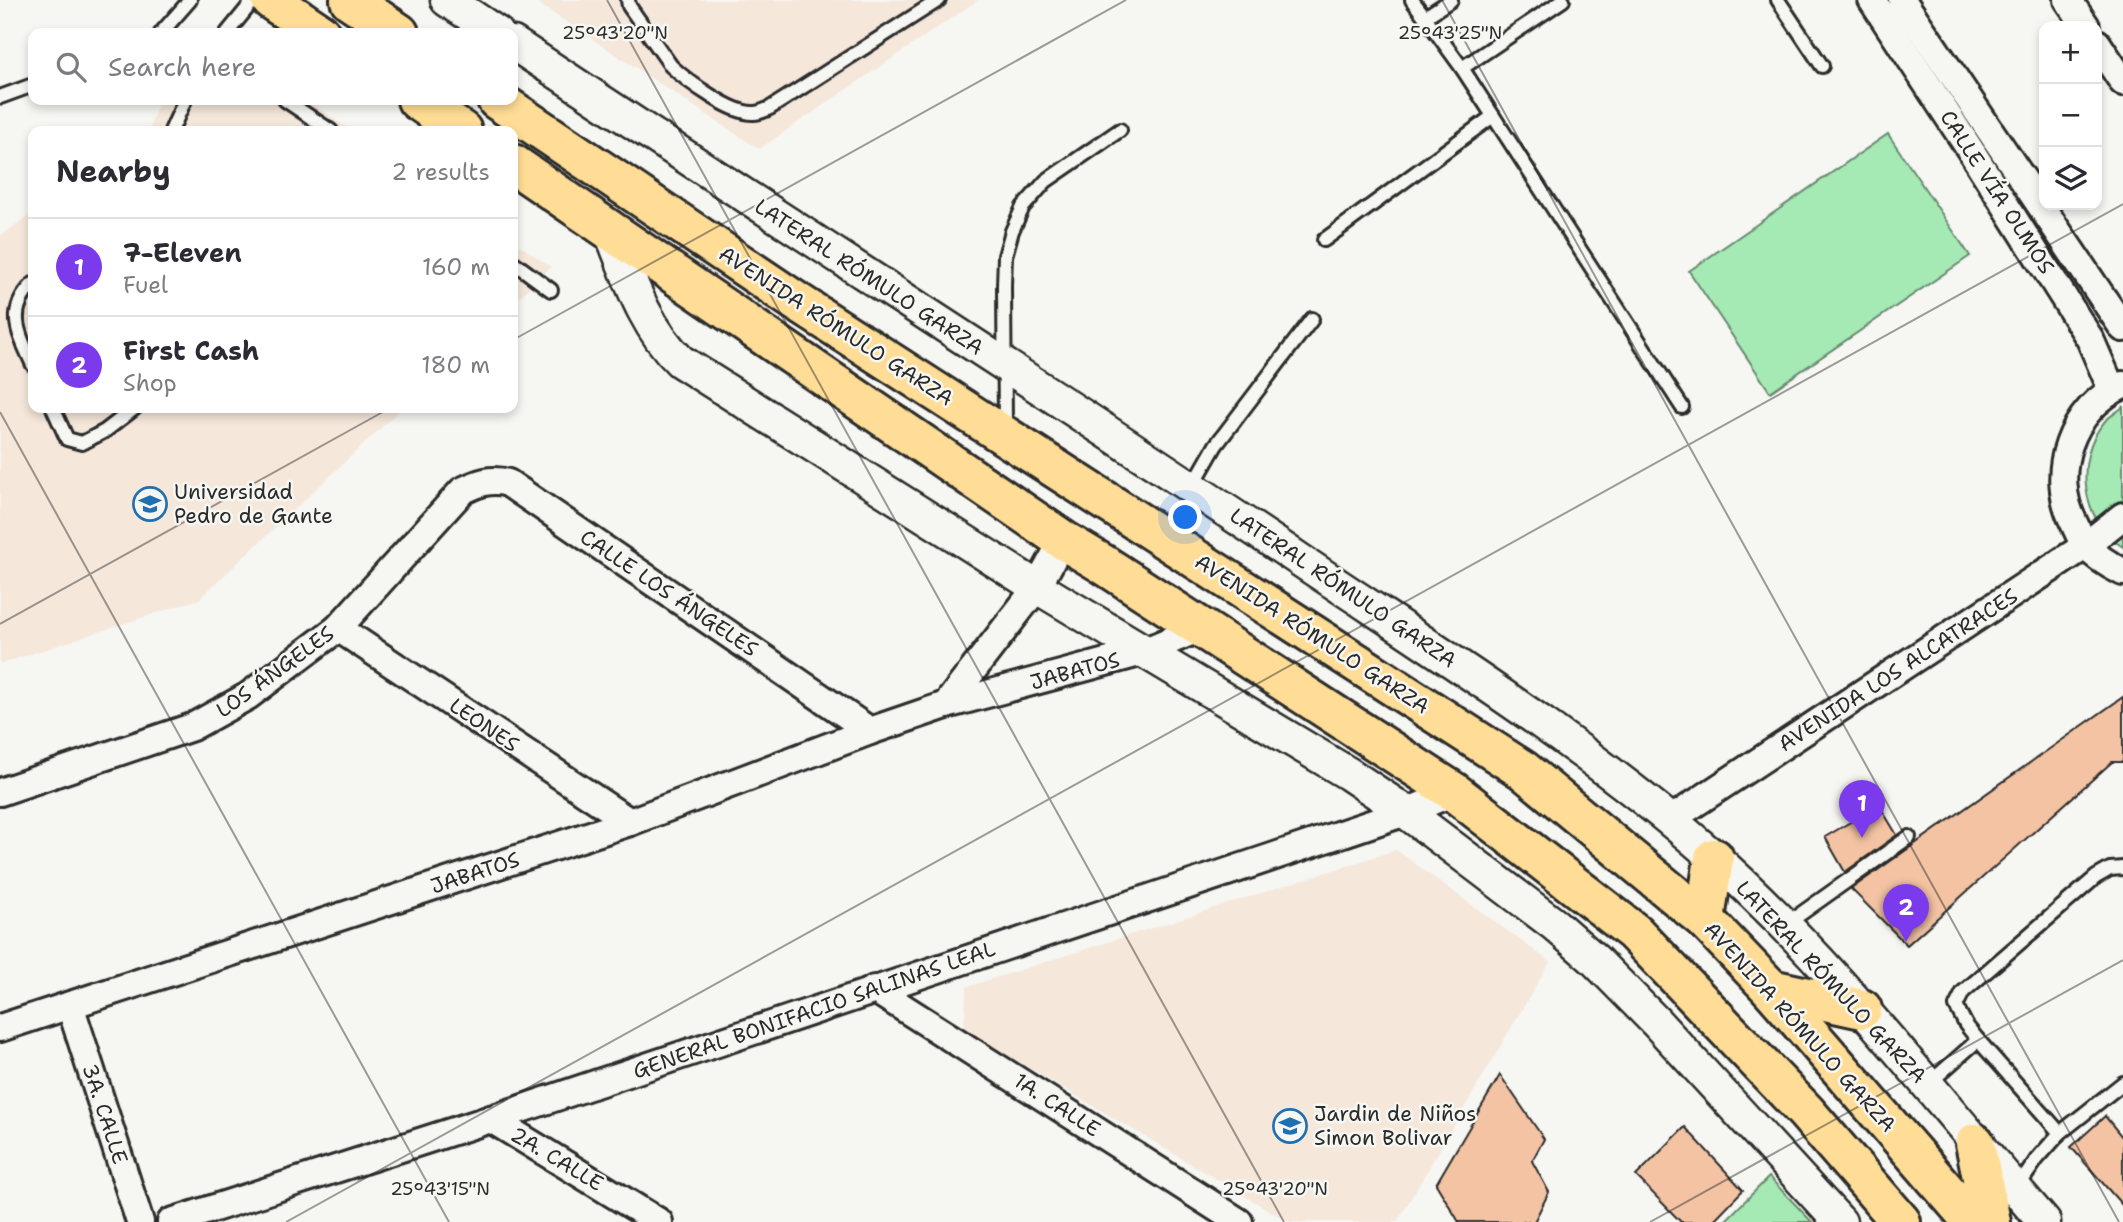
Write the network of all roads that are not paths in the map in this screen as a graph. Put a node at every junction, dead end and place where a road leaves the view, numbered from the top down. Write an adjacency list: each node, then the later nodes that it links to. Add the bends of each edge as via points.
1 (190, 0): 17 (lane)
2 (254, 0): 18 (lane)
3 (271, 0): 19 (main road)
4 (350, 0): 20 (main road)
5 (447, 0): 21 (street)
6 (628, 0): 7 (lane, via 680,74 736,109 757,114)
7 (939, 0)
8 (1412, 0): 15 (lane)
9 (1451, 0): 15 (lane)
10 (1563, 0): 25 (lane)
11 (1778, 0): 24 (lane)
12 (1872, 0): 48 (street, CALLE VÍA OLMOS)
13 (1902, 0): 45 (street, CALLE VÍA OLMOS)
14 (2068, 0): 16 (street)
15 (1425, 17): 25 (lane)
16 (2083, 21)
17 (165, 28)
18 (231, 28)
19 (313, 28)
20 (392, 28)
21 (490, 28)
22 (518, 46): 47 (street, LATERAL RÓMULO GARZA)
23 (2102, 50): 26 (street)
24 (1822, 66)
25 (1462, 68): 33 (lane)
26 (2123, 82)
27 (28, 87): 28 (lane)
28 (0, 97)
29 (183, 105): 34 (lane)
30 (292, 105): 35 (lane)
31 (423, 105): 36 (main road)
32 (504, 105): 52 (main road, AVENIDA RÓMULO GARZA)
33 (1493, 116): 40 (lane); 49 (lane)
34 (176, 126)
35 (324, 126)
36 (455, 126)
37 (1120, 130): 47 (lane, via 1046,181 1023,207 1005,256)
38 (518, 167): 39 (main road)
39 (609, 228): 56 (main road); 59 (street, via 648,320 680,361)
40 (1324, 240)
41 (518, 266): 43 (lane)
42 (28, 290): 46 (lane, via 16,313)
43 (551, 290)
44 (1312, 319): 53 (lane, via 1216,445)
45 (2123, 328)
46 (28, 354)
47 (1004, 364): 52 (lane); 53 (street, LATERAL RÓMULO GARZA)
48 (2118, 387): 57 (street, via 2091,407 2074,430 2064,457 2068,513)
49 (1682, 407)
50 (55, 413): 51 (lane, via 67,439 82,443)
51 (128, 413)
52 (1005, 435): 73 (main road, AVENIDA RÓMULO GARZA, via 1523,770)
53 (1192, 487): 68 (street, LATERAL RÓMULO GARZA, via 1555,731)
54 (462, 491): 60 (street, LOS ÁNGELES); 64 (street, CALLE LOS ÁNGELES, via 482,481 508,483)
55 (2123, 516): 57 (street, AVENIDA LOS ALCATRACES)
56 (1063, 540): 59 (street); 61 (main road)
57 (2085, 546): 58 (street); 68 (street, AVENIDA LOS ALCATRACES)
58 (2123, 572)
59 (1037, 587): 62 (street); 63 (street)
60 (338, 628): 65 (street, LOS ÁNGELES, via 248,696 192,727); 69 (street, LEONES)
61 (1200, 628): 62 (street, JABATOS); 66 (main road)
62 (1143, 652): 63 (street, JABATOS); 67 (street)
63 (946, 705): 64 (street, JABATOS)
64 (870, 731): 69 (street, JABATOS)
65 (0, 792)
66 (1454, 792): 67 (street, GENERAL BONIFACIO SALINAS LEAL); 92 (main road, via 1634,932 1806,1112)
67 (1406, 811): 75 (street, GENERAL BONIFACIO SALINAS LEAL); 91 (street, via 1595,960)
68 (1670, 820): 71 (street, LATERAL RÓMULO GARZA)
69 (630, 822): 77 (street, JABATOS)
70 (1909, 837): 74 (lane)
71 (1714, 858): 73 (main road); 74 (street, LATERAL RÓMULO GARZA)
72 (2123, 868): 80 (lane, via 2096,877 1963,992 1956,1006)
73 (1705, 920): 76 (main road, AVENIDA RÓMULO GARZA)
74 (1784, 925): 78 (street, LATERAL RÓMULO GARZA)
75 (874, 989): 83 (street, GENERAL BONIFACIO SALINAS LEAL); 90 (street, 1A. CALLE)
76 (1771, 989): 78 (main road); 93 (main road, AVENIDA RÓMULO GARZA)
77 (70, 1005): 79 (street, JABATOS); 87 (street, 3A. CALLE)
78 (1862, 1009): 82 (street, LATERAL RÓMULO GARZA)
79 (0, 1028)
80 (1978, 1040): 82 (lane); 84 (lane)
81 (2123, 1083): 84 (lane)
82 (1927, 1086): 85 (street, LATERAL RÓMULO GARZA)
83 (491, 1119): 88 (street, GENERAL BONIFACIO SALINAS LEAL); 89 (street, 2A. CALLE)
84 (2060, 1133): 86 (lane)
85 (1975, 1143): 86 (street, LATERAL RÓMULO GARZA); 94 (main road)
86 (2016, 1190): 95 (street, LATERAL RÓMULO GARZA)
87 (140, 1222)
88 (171, 1222)
89 (659, 1222)
90 (1239, 1222)
91 (1840, 1222)
92 (1900, 1222)
93 (1973, 1222)
94 (1991, 1222)
95 (2044, 1222)

